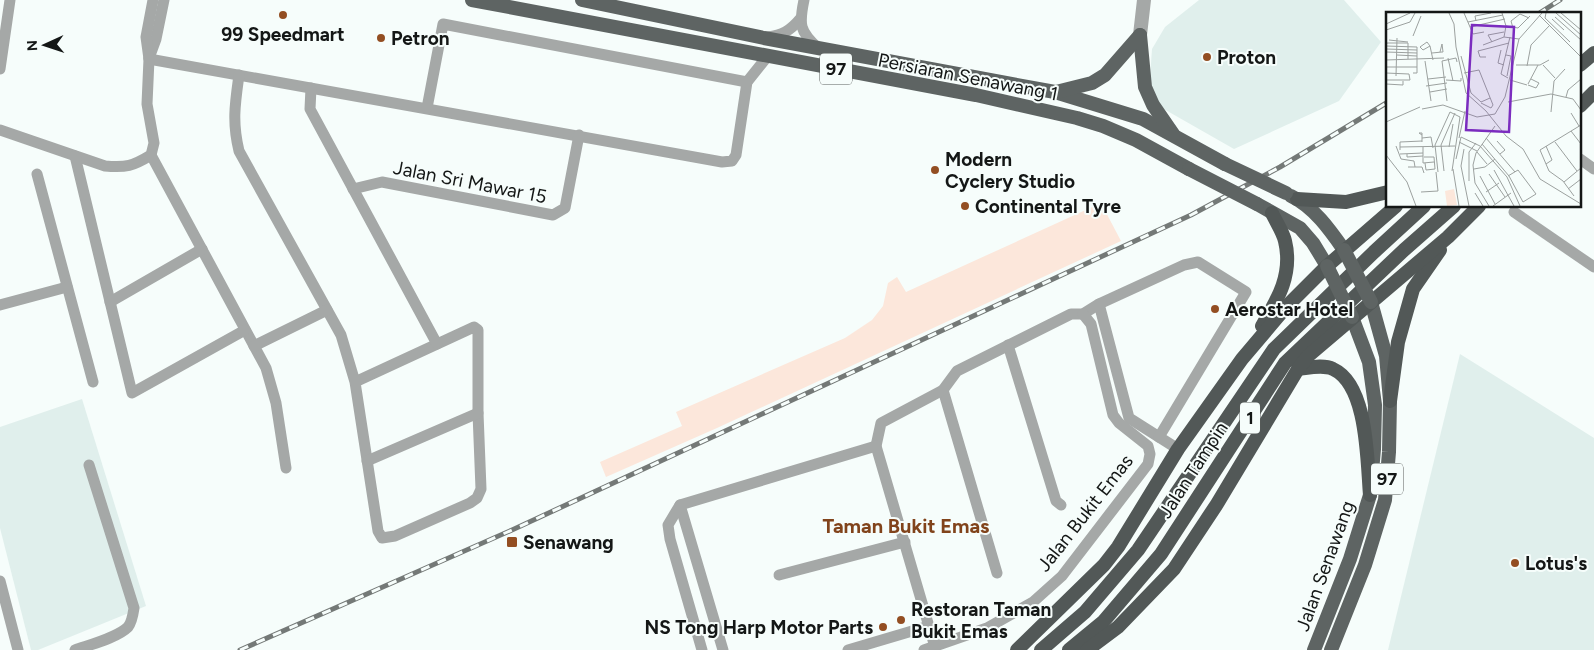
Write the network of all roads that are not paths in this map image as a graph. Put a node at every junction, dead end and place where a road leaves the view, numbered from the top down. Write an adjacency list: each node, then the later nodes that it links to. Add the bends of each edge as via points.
1 (10, 0): 9 (street)
2 (153, 0): 18 (street, via 146,37)
3 (164, 0): 18 (street)
4 (472, 0): 17 (main road, Persiaran Senawang 1 / 97)
5 (582, 0): 8 (main road, Persiaran Senawang 1 / 97)
6 (804, 0): 10 (street)
7 (1144, 0): 11 (street)
8 (601, 2): 12 (main road, Persiaran Senawang 1 / 97)
9 (3, 17): 20 (street)
10 (800, 19): 12 (street, via 782,35); 14 (street, via 804,33)
11 (1140, 35): 25 (main road, via 1105,75 1092,83); 32 (main road, via 1145,87)
12 (764, 38): 14 (main road, Persiaran Senawang 1 / 97)
13 (1594, 42): 15 (highway)
14 (818, 48): 25 (main road, Persiaran Senawang 1 / 97)
15 (1582, 51)
16 (1594, 53): 19 (highway)
17 (767, 57): 22 (street); 46 (main road, Persiaran Senawang 1 / 97, bridge, via 966,94 1104,126)
18 (148, 59): 21 (street); 33 (street, via 147,104 154,143)
19 (1582, 63)
20 (0, 67)
21 (239, 75): 24 (street); 57 (street, via 234,132 239,151)
22 (747, 82): 29 (street, via 443,24); 31 (street, via 736,154 732,161 722,162)
23 (1594, 85): 27 (highway)
24 (310, 88): 29 (street); 38 (street, via 310,109)
25 (1055, 92): 32 (main road, Persiaran Senawang 1 / 97, via 1143,119)
26 (1594, 92): 28 (highway)
27 (1582, 95)
28 (1582, 104)
29 (427, 108): 31 (street)
30 (0, 130): 34 (street)
31 (579, 135): 38 (street, Jalan Sri Mawar 15, via 565,208 553,215 382,182)
32 (1175, 137): 40 (main road, Persiaran Senawang 1 / 97, bridge)
33 (151, 155): 34 (street, via 122,168); 48 (street)
34 (75, 156): 53 (street)
35 (1582, 161): 36 (street)
36 (1594, 169)
37 (37, 174): 52 (street)
38 (353, 189): 61 (street)
39 (1386, 192): 40 (highway, via 1346,202)
40 (1292, 196): 49 (main road, Persiaran Senawang 1 / 97, via 1315,214)
41 (1394, 208): 49 (highway)
42 (1422, 208): 93 (highway, Jalan Tampin / 1, via 1274,349 1138,550 1085,612)
43 (1452, 208): 94 (highway, Jalan Tampin / 1, via 1285,363 1161,554 1103,622)
44 (1477, 208): 47 (highway)
45 (1514, 212): 51 (street)
46 (1272, 213): 50 (main road, Persiaran Senawang 1 / 97, via 1300,228 1314,243); 64 (highway, via 1285,240 1287,274 1278,297)
47 (1448, 237): 54 (highway); 69 (highway, via 1414,290 1398,342)
48 (202, 249): 53 (street); 60 (street)
49 (1344, 250): 50 (highway); 54 (main road, 97, bridge)
50 (1327, 266): 59 (main road, 97, bridge); 64 (highway)
51 (1594, 267)
52 (67, 286): 56 (street); 66 (street)
53 (110, 302): 60 (street, via 132,393)
54 (1371, 302): 59 (highway); 69 (main road, Jalan Senawang / 97, via 1386,356)
55 (1099, 304): 58 (street); 71 (street, via 1129,418); 71 (street, via 1184,265 1198,262 1246,292)
56 (0, 305)
57 (327, 310): 63 (street); 67 (street, via 341,336)
58 (1083, 314): 62 (street, via 1071,314); 85 (street, Jalan Bukit Emas, via 1091,324 1113,414 1119,423 1148,446 1148,464 1062,576 1033,602 994,623)
59 (1352, 318): 65 (highway); 77 (main road, Jalan Senawang / 97, via 1369,362 1375,405)
60 (245, 330): 63 (street)
61 (437, 344): 67 (street); 70 (street, via 474,327 478,330)
62 (1008, 344): 68 (street, via 957,371); 79 (street, via 1056,500)
63 (254, 346): 76 (street, via 266,368 276,403)
64 (1242, 359): 73 (highway)
65 (1298, 368): 77 (highway, via 1332,368 1346,379 1364,420); 95 (highway, via 1174,569 1118,627)
66 (92, 382)
67 (355, 382): 74 (street)
68 (943, 390): 72 (street, via 881,423); 81 (street)
69 (1390, 401): 86 (main road, Jalan Senawang / 97, via 1385,500)
70 (478, 413): 74 (street); 74 (street, via 481,488 477,498 395,536 382,538 378,531)
71 (1159, 437): 73 (street)
72 (876, 446): 78 (street); 80 (street)
73 (1178, 449): 92 (highway, via 1118,547)
74 (367, 461)
75 (89, 465): 88 (street, via 134,608 128,627 120,633)
76 (286, 468)
77 (1370, 494): 96 (main road, Jalan Senawang / 97, via 1350,559)
78 (680, 505): 89 (street, via 668,525); 90 (street)
79 (1061, 505)
80 (905, 542): 82 (street); 84 (street)
81 (997, 573)
82 (780, 575)
83 (0, 581): 87 (street)
84 (929, 626): 85 (street); 91 (street)
85 (930, 648)
86 (1334, 648)
87 (18, 650)
88 (75, 650)
89 (702, 650)
90 (723, 650)
91 (848, 650)
92 (1017, 650)
93 (1041, 650)
94 (1070, 650)
95 (1087, 650)
96 (1314, 650)

